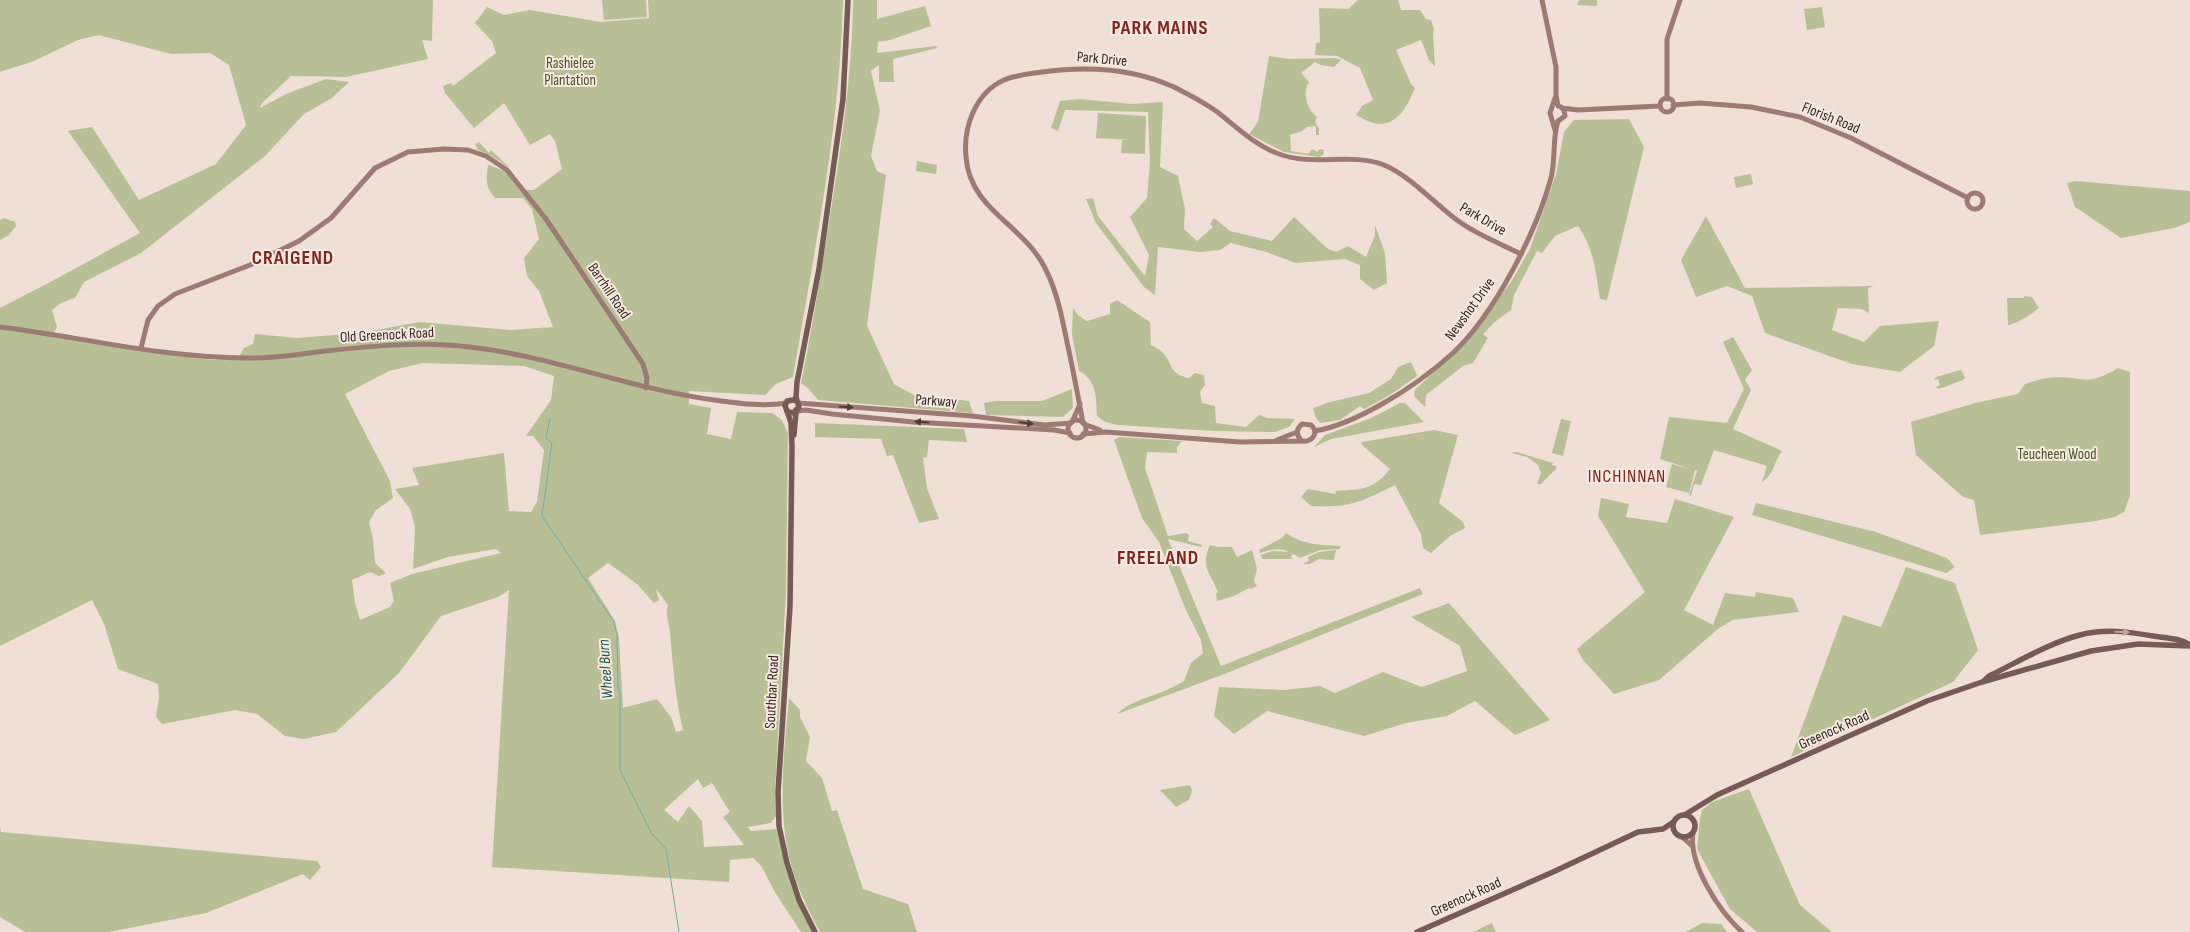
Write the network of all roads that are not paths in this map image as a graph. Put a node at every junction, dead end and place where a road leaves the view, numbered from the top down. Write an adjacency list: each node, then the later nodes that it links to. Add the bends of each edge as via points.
1 (848, 0): 13 (main road, via 843,99 819,270)
2 (1542, 0): 7 (street, via 1556,67)
3 (1680, 0): 4 (street, via 1667,39)
4 (1668, 99): 5 (street, via 1662,100); 6 (street)
5 (1660, 106): 6 (street, via 1667,112); 7 (street)
6 (1673, 106): 9 (street, Florish Road, via 1700,103 1751,107 1800,117 1851,138)
7 (1559, 109): 8 (street, via 1563,119); 8 (street, via 1550,113)
8 (1556, 121): 10 (street, Newshot Drive, via 1551,177)
9 (1968, 198)
10 (1521, 254): 18 (street, Park Drive, via 1456,219 1409,181 1381,164 1357,160 1303,160 1280,154 1256,144 1216,111 1172,86 1136,74 1092,69 1053,70 1015,76 989,91 976,107 967,130 968,169 986,205 1017,231 1045,268 1058,304); 23 (street, Newshot Drive, via 1490,309 1454,352 1404,392 1369,411)
11 (0, 327): 12 (street, Old Greenock Road)
12 (141, 348): 14 (street, Old Greenock Road, via 201,357 249,358 389,345 467,346 539,358); 14 (street, Barrhill Road, via 148,320 158,306 175,294 250,265 299,241 331,218 375,168 408,152 468,150 486,156 507,170 540,212 643,364)
13 (797, 382): 15 (main road); 16 (main road)
14 (646, 388): 17 (street, Old Greenock Road, via 705,399)
15 (787, 402): 16 (main road); 17 (street, Old Greenock Road); 19 (main road)
16 (797, 402): 20 (main road); 21 (street, Parkway, one-way to 21, via 1050,425)
17 (771, 404): 19 (street, Old Greenock Road)
18 (1080, 404): 21 (street); 22 (street, Park Drive)
19 (786, 411): 20 (main road); 30 (main road, Southbar Road, via 791,423)
20 (796, 412): 26 (street, Parkway, one-way to 20, via 811,410); 30 (main road, Southbar Road)
21 (1071, 422): 22 (street); 26 (street)
22 (1084, 423): 24 (street); 27 (street, via 1086,429)
23 (1315, 431): 25 (street, via 1311,425 1305,424); 28 (street, via 1310,440)
24 (1106, 432): 27 (street); 29 (street)
25 (1297, 432): 28 (street); 29 (street)
26 (1070, 433): 27 (street, via 1076,437)
27 (1083, 434)
28 (1301, 440): 29 (street)
29 (1267, 442)
30 (792, 447): 44 (main road, Southbar Road, via 790,606 778,792 779,826 799,900)
31 (2190, 645): 32 (main road, Greenock Road, one-way to 31, via 2074,637 2102,632 2130,632); 33 (main road, Greenock Road, via 2123,645)
32 (2038, 652): 33 (main road); 34 (main road, Greenock Road)
33 (2044, 664): 34 (main road, Greenock Road)
34 (1982, 682): 35 (main road, Greenock Road, via 1909,710 1723,793)
35 (1699, 808): 36 (main road, Greenock Road); 37 (main road)
36 (1686, 814): 37 (main road); 38 (main road, via 1677,816)
37 (1694, 821): 40 (main road)
38 (1672, 823): 39 (main road, Greenock Road); 41 (main road)
39 (1663, 829): 41 (main road, Greenock Road); 45 (main road, Greenock Road, via 1638,832)
40 (1693, 832): 42 (main road); 43 (street)
41 (1675, 834): 42 (main road)
42 (1682, 837): 43 (street)
43 (1691, 845): 46 (street, via 1698,867 1716,900)
44 (815, 932)
45 (1418, 932)
46 (1742, 932)

